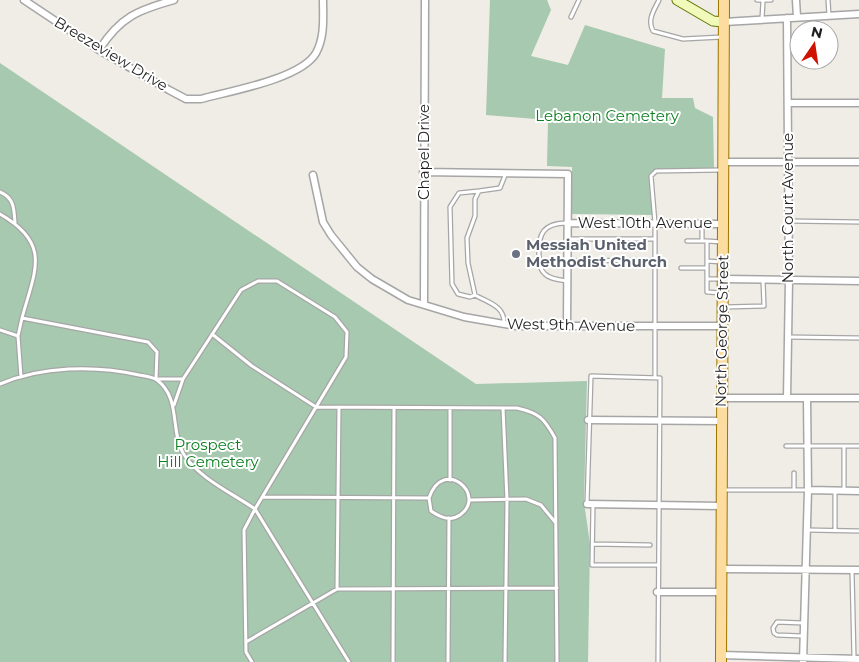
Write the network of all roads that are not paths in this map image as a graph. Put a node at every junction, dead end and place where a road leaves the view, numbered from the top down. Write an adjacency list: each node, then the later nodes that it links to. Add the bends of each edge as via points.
1 (24, 0): 22 (street, Breezeview Drive)
2 (174, 0): 22 (street, via 137,12 124,20 113,29)
3 (323, 0): 22 (street, Breezeview Drive, via 323,33 317,52 308,64 293,73 201,99 186,98)
4 (425, 0): 28 (street, Chapel Drive)
5 (579, 0): 16 (lane)
6 (660, 0): 21 (lane, via 651,16 653,31 683,40)
7 (677, 0): 20 (street, via 713,21)
8 (724, 0): 20 (main road, North George Street)
9 (757, 0): 13 (lane)
10 (771, 0): 13 (lane)
11 (796, 0): 17 (street)
12 (828, 0): 15 (lane)
13 (762, 1): 19 (lane)
14 (859, 14): 15 (street)
15 (830, 15): 17 (street)
16 (571, 17)
17 (797, 17): 18 (street)
18 (787, 18): 19 (street); 23 (street, North Court Avenue)
19 (762, 20): 20 (street)
20 (724, 22): 21 (main road, North George Street)
21 (724, 36): 27 (main road, North George Street)
22 (99, 50)
23 (788, 103): 24 (street); 25 (street, North Court Avenue)
24 (859, 103)
25 (788, 162): 26 (street); 27 (street); 34 (street, North Court Avenue)
26 (859, 162)
27 (723, 166): 38 (lane, via 656,171 651,176); 40 (main road, North George Street)
28 (424, 172): 29 (street); 61 (street, Chapel Drive)
29 (506, 173): 31 (lane, via 500,188); 37 (street, via 568,174)
30 (313, 175): 61 (street, West 9th Avenue, via 323,222 357,267 387,289)
31 (479, 191): 60 (lane, via 467,238 468,264); 60 (lane, via 459,193 450,207 452,284 458,294)
32 (0, 192): 36 (lane, via 8,196 14,206)
33 (0, 214): 36 (lane)
34 (788, 221): 35 (lane); 56 (street, North Court Avenue)
35 (859, 222)
36 (15, 223): 63 (lane, via 34,245 36,265)
37 (567, 223): 38 (street, West 10th Avenue); 41 (street); 57 (lane, via 547,227 539,242 540,267 545,274)
38 (654, 224): 39 (street, West 10th Avenue); 42 (lane)
39 (702, 224): 40 (street, West 10th Avenue); 44 (lane)
40 (723, 224): 46 (main road, North George Street)
41 (567, 239): 42 (lane); 48 (street)
42 (654, 239): 47 (lane)
43 (687, 241): 44 (lane)
44 (702, 241): 45 (lane)
45 (708, 241): 46 (lane); 49 (lane)
46 (723, 242): 50 (main road, North George Street)
47 (655, 260): 48 (lane); 67 (lane)
48 (567, 261): 57 (street)
49 (707, 261): 50 (lane); 52 (lane)
50 (723, 262): 54 (main road, North George Street)
51 (681, 268): 52 (lane)
52 (707, 268): 53 (lane)
53 (707, 279): 54 (lane); 59 (lane, via 707,292)
54 (723, 279): 55 (street); 59 (main road, North George Street)
55 (763, 280): 56 (street); 62 (lane, via 764,306)
56 (789, 280): 58 (street); 71 (street, North Court Avenue)
57 (567, 281): 65 (street)
58 (859, 281)
59 (722, 293): 62 (main road, North George Street)
60 (475, 295): 64 (lane, via 502,310)
61 (424, 304): 64 (street, West 9th Avenue)
62 (722, 307): 66 (main road, North George Street)
63 (22, 318): 70 (lane); 76 (lane, via 148,342 157,352)
64 (504, 325): 65 (street, West 9th Avenue)
65 (566, 326): 67 (street, West 9th Avenue)
66 (722, 326): 67 (street, West 9th Avenue); 78 (main road, North George Street)
67 (655, 327): 73 (lane)
68 (0, 330): 70 (lane)
69 (212, 334): 75 (lane); 83 (lane, via 252,366); 83 (lane, via 241,290 258,281 277,281 335,317 347,332 346,357)
70 (18, 336): 74 (lane)
71 (787, 337): 72 (lane); 79 (street, North Court Avenue)
72 (859, 338)
73 (655, 376): 88 (lane, via 591,376); 89 (lane, via 662,384)
74 (21, 377): 76 (lane, via 88,368); 77 (lane)
75 (183, 379): 76 (lane); 82 (lane)
76 (156, 380): 82 (lane)
77 (0, 384)
78 (721, 398): 79 (street); 90 (main road, North George Street)
79 (787, 398): 80 (street)
80 (807, 398): 81 (street); 92 (street)
81 (859, 398)
82 (174, 405): 112 (lane, via 174,429 183,453 197,470)
83 (316, 407): 84 (lane); 103 (lane)
84 (340, 407): 85 (lane); 104 (lane)
85 (394, 408): 86 (lane); 105 (lane)
86 (450, 408): 87 (lane); 96 (lane)
87 (503, 408): 108 (lane); 114 (lane, via 534,412 547,422 555,438)
88 (588, 420): 89 (street); 109 (lane)
89 (661, 420): 90 (street); 110 (lane)
90 (721, 421): 97 (main road, North George Street)
91 (786, 446): 92 (lane)
92 (807, 446): 93 (lane); 99 (street)
93 (844, 446): 94 (lane); 101 (lane)
94 (859, 446)
95 (794, 473): 98 (lane)
96 (450, 480): 106 (lane, via 444,479 433,486); 107 (lane, via 457,480 467,489)
97 (721, 490): 98 (lane); 111 (main road, North George Street)
98 (794, 490): 99 (lane)
99 (808, 490): 100 (street); 115 (street)
100 (835, 490): 101 (street); 116 (lane)
101 (844, 490): 102 (street)
102 (859, 491)
103 (262, 497): 104 (lane); 112 (lane)
104 (338, 498): 105 (lane); 126 (lane)
105 (394, 498): 106 (lane); 127 (lane)
106 (429, 498): 113 (lane, via 431,511 442,518)
107 (470, 500): 108 (lane); 113 (lane, via 465,511)
108 (507, 500): 114 (lane, via 526,499 541,505); 124 (lane)
109 (590, 504): 110 (street); 118 (lane)
110 (660, 505): 111 (street); 120 (lane)
111 (721, 506): 121 (main road, North George Street)
112 (255, 509): 131 (lane); 134 (lane, via 244,530)
113 (449, 518): 128 (lane)
114 (556, 522): 125 (lane)
115 (806, 530): 116 (lane); 122 (street)
116 (835, 531): 117 (lane)
117 (859, 531)
118 (592, 544): 119 (lane); 120 (lane, via 592,565)
119 (650, 545)
120 (658, 565): 129 (lane)
121 (722, 569): 122 (street); 130 (main road, North George Street)
122 (804, 570): 123 (street); 132 (street)
123 (855, 570): 136 (lane)
124 (506, 588): 125 (lane); 128 (lane); 142 (lane)
125 (557, 588): 143 (lane)
126 (337, 589): 127 (lane); 131 (lane)
127 (394, 589): 128 (lane); 140 (lane)
128 (448, 589): 141 (lane)
129 (657, 592): 130 (street); 144 (lane)
130 (722, 592): 135 (main road, North George Street)
131 (313, 604): 134 (lane); 139 (lane)
132 (803, 622): 133 (street); 133 (lane, via 777,622 773,628 777,635)
133 (803, 636): 137 (street)
134 (246, 643): 138 (lane, via 246,652)
135 (721, 658): 137 (street)
136 (856, 658): 137 (street)
137 (803, 660)
138 (252, 662)
139 (348, 662)
140 (393, 662)
141 (448, 662)
142 (505, 662)
143 (557, 662)
144 (658, 662)

